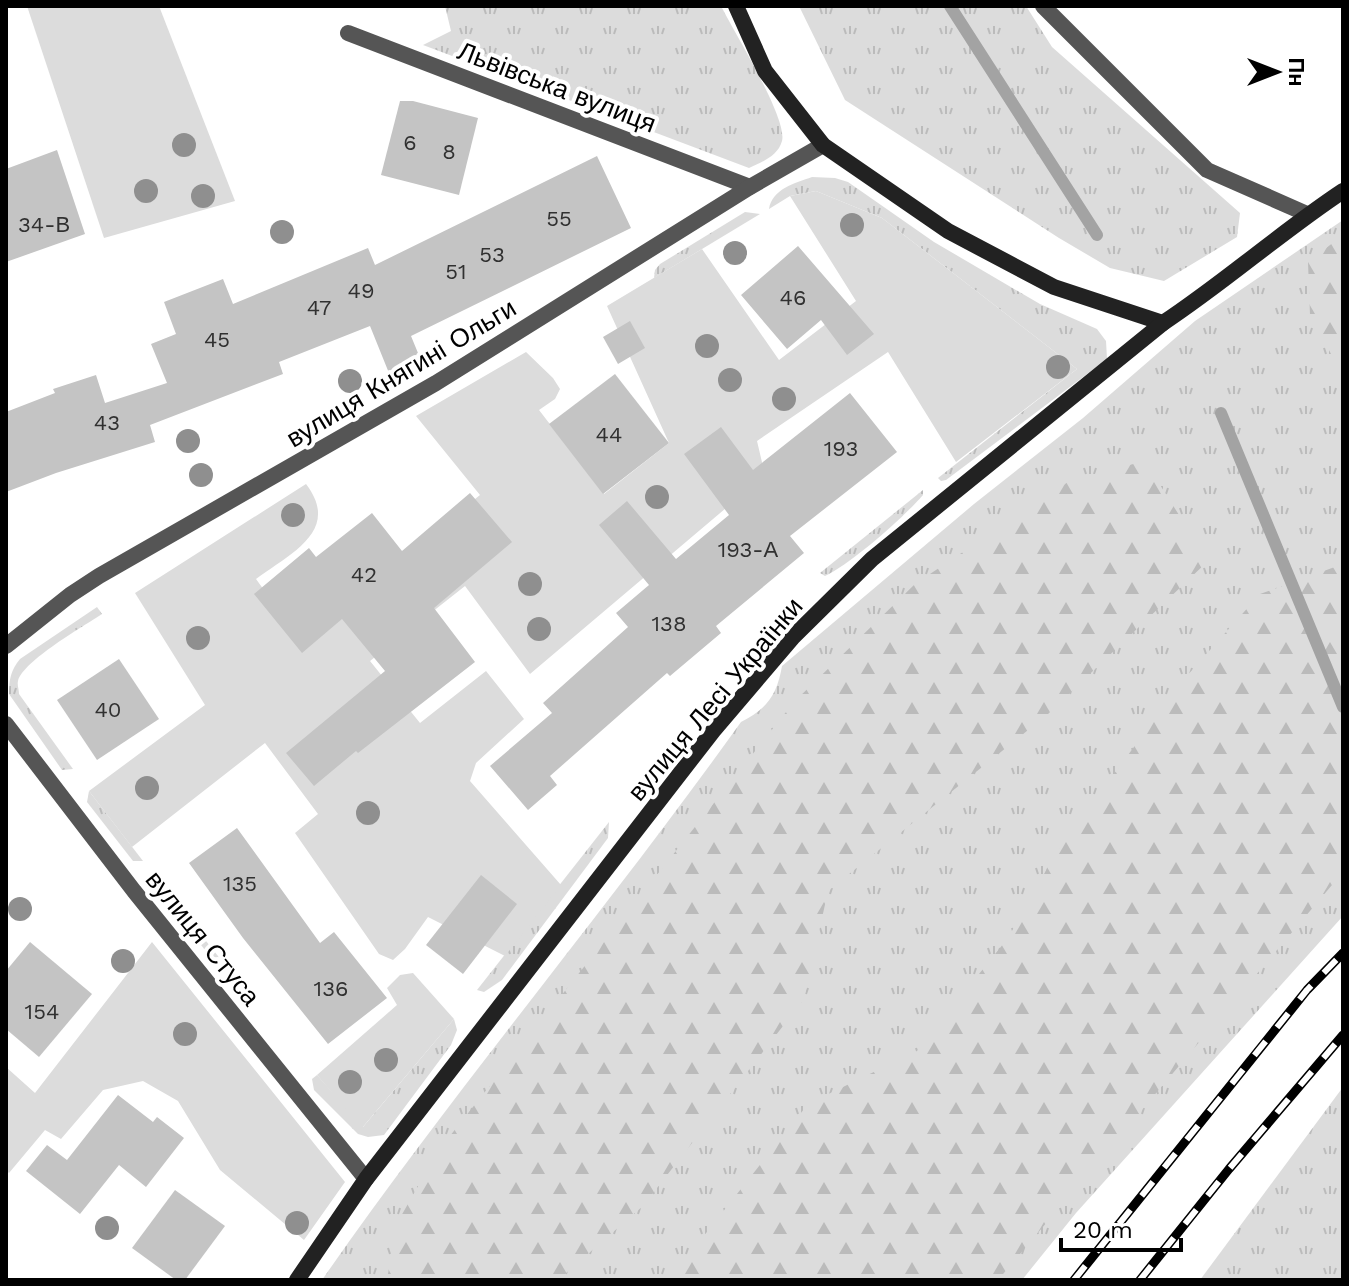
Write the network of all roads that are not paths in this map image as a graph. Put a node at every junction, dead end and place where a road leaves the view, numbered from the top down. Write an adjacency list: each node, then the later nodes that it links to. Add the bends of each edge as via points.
1 (736, 6): 4 (street, via 765,71)
2 (1043, 6): 7 (street, via 1207,170)
3 (348, 33): 5 (street, Львівська вулиця)
4 (823, 145): 5 (street, вулиця Княгині Ольги); 8 (street, via 948,231 1054,287)
5 (750, 187): 9 (street, вулиця Княгині Ольги, via 436,383 99,576)
6 (1343, 191): 7 (street, вулиця Лесі Українки)
7 (1307, 214): 8 (street, вулиця Лесі Українки)
8 (1163, 323): 11 (street, вулиця Лесі Українки, via 872,559 793,637 713,731)
9 (6, 646)
10 (6, 724): 11 (street, вулиця Стуса)
11 (366, 1179): 12 (street, вулиця Лесі Українки)
12 (297, 1280)

